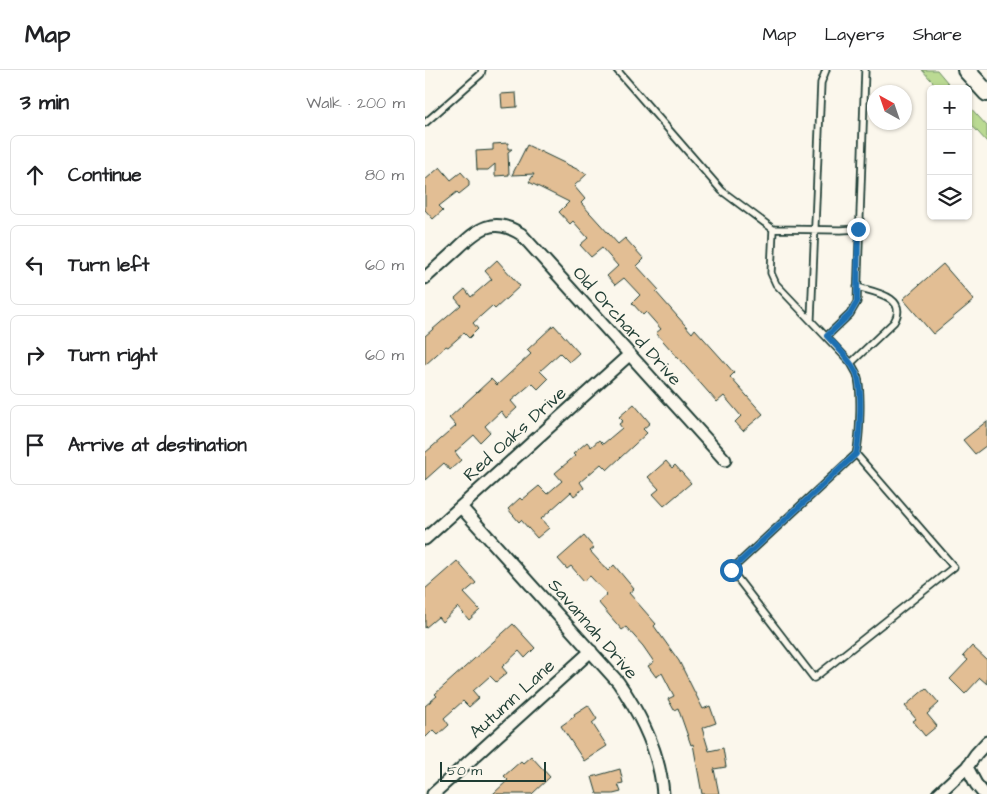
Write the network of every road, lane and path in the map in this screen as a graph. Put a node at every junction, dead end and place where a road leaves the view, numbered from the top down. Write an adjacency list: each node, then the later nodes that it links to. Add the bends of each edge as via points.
1 (482, 70): 7 (lane)
2 (617, 70): 8 (lane, via 722,191)
3 (826, 70): 10 (lane, via 821,83)
4 (865, 70): 9 (lane)
5 (966, 70): 6 (main road)
6 (987, 93)
7 (425, 123)
8 (773, 229): 10 (lane); 13 (lane, via 771,273 776,284)
9 (858, 229): 10 (lane); 12 (lane)
10 (815, 230): 13 (lane)
11 (425, 278): 15 (street, Old Orchard Drive, via 485,226 511,227 521,234)
12 (857, 286): 14 (lane, via 857,302 850,314); 16 (lane, via 895,302 899,315)
13 (811, 319): 14 (lane)
14 (827, 336): 16 (lane)
15 (629, 355): 18 (street, Old Orchard Drive); 19 (street, Red Oaks Drive)
16 (851, 364): 17 (lane, via 859,385)
17 (856, 454): 17 (lane, via 731,570 815,678 954,567)
18 (725, 460)
19 (461, 506): 20 (street, Red Oaks Drive); 21 (street, Savannah Drive)
20 (425, 539)
21 (591, 651): 24 (street, Autumn Lane); 25 (street, Savannah Drive, via 618,682 643,722 659,767)
22 (987, 742): 23 (street)
23 (967, 767): 26 (street); 27 (street)
24 (433, 794)
25 (663, 794)
26 (938, 794)
27 (984, 794)

